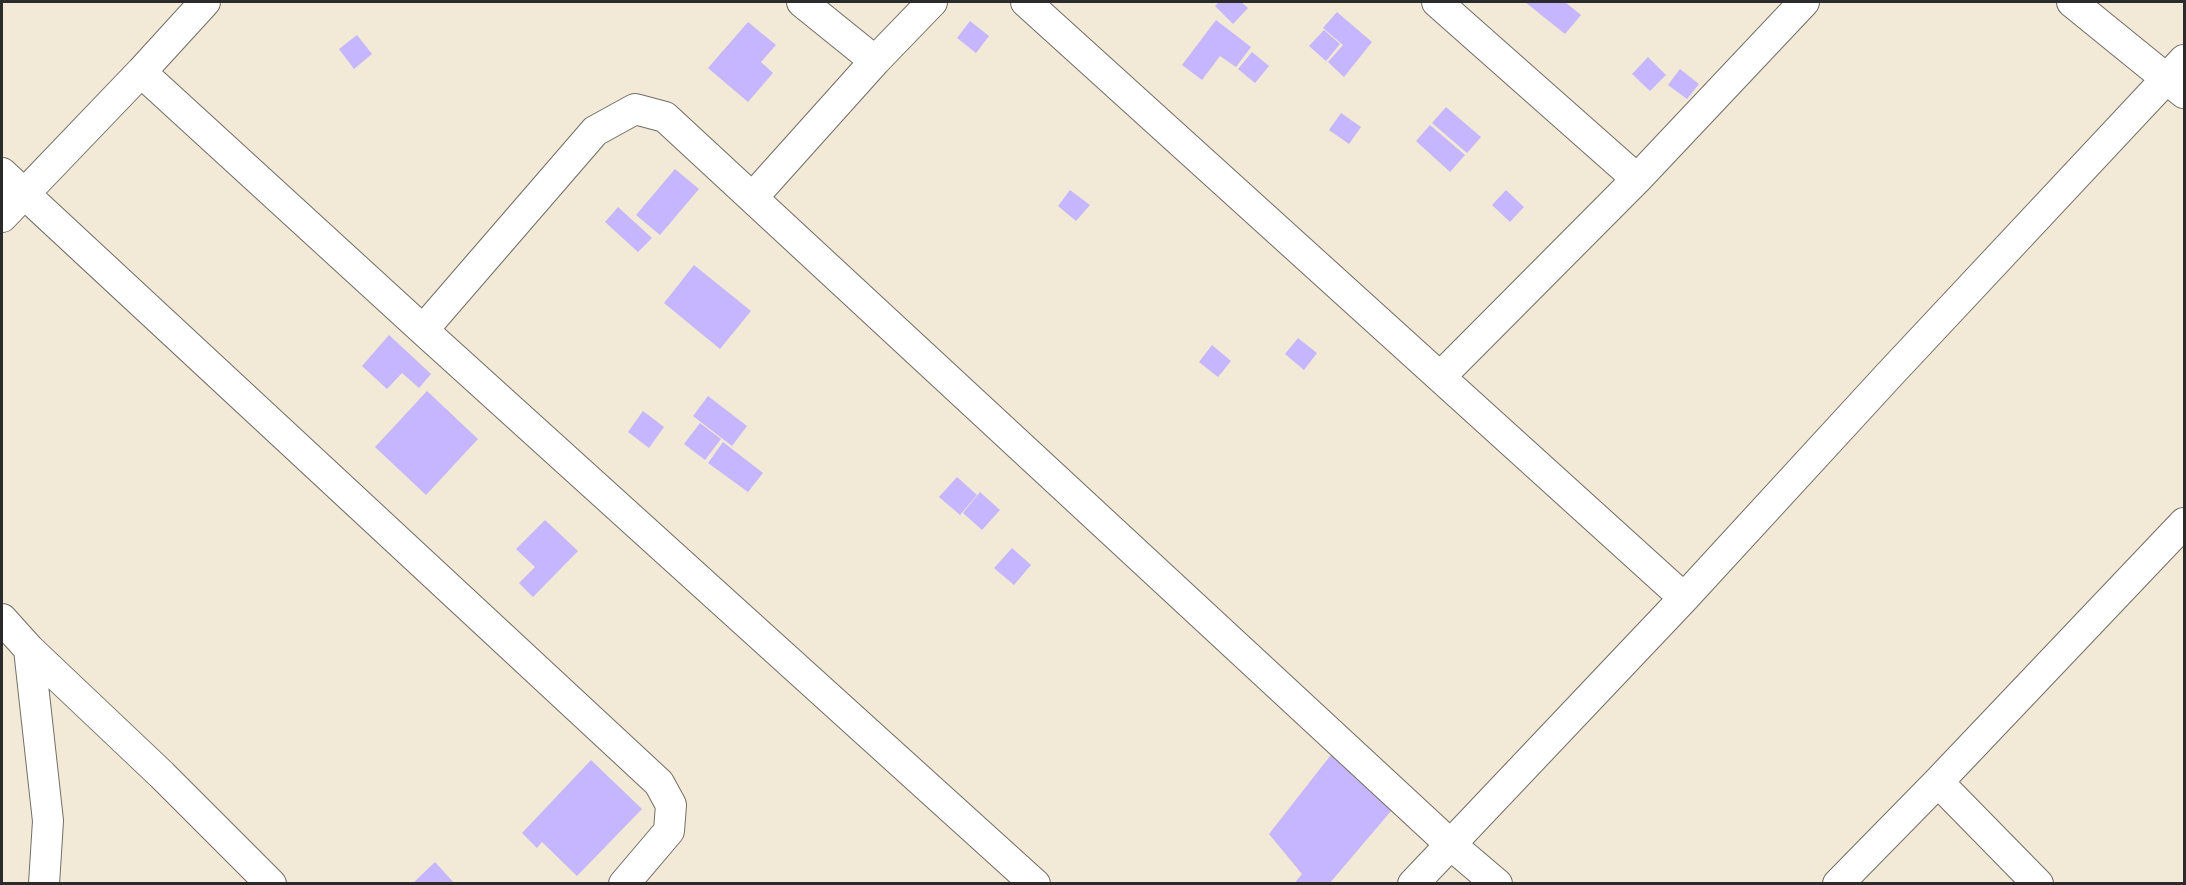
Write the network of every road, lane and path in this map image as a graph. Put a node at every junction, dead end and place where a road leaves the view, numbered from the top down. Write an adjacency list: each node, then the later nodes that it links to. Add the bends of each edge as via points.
1 (204, 2): 9 (street)
2 (802, 2): 8 (street)
3 (932, 2): 8 (street)
4 (1026, 2): 17 (street)
5 (1437, 2): 12 (street)
6 (1804, 2): 12 (street)
7 (2072, 2): 10 (street)
8 (875, 61): 14 (street)
9 (141, 72): 13 (street); 16 (street)
10 (2178, 77): 19 (street, via 1889,375)
11 (2, 173): 13 (street)
12 (1637, 179): 17 (street)
13 (23, 194): 15 (street); 27 (street, via 659,783 670,805 669,831)
14 (753, 197): 16 (street, via 665,117 634,109 595,131); 23 (street)
15 (2, 217)
16 (423, 330): 28 (street)
17 (1441, 376): 19 (street)
18 (2184, 523): 22 (street)
19 (1684, 598): 23 (street)
20 (2, 619): 21 (street)
21 (29, 649): 25 (street, via 48,821); 26 (street)
22 (1938, 782): 24 (street); 31 (street)
23 (1450, 844): 29 (street); 30 (street)
24 (1838, 883)
25 (44, 884)
26 (271, 884)
27 (624, 884)
28 (1035, 884)
29 (1413, 884)
30 (1497, 884)
31 (2038, 884)

